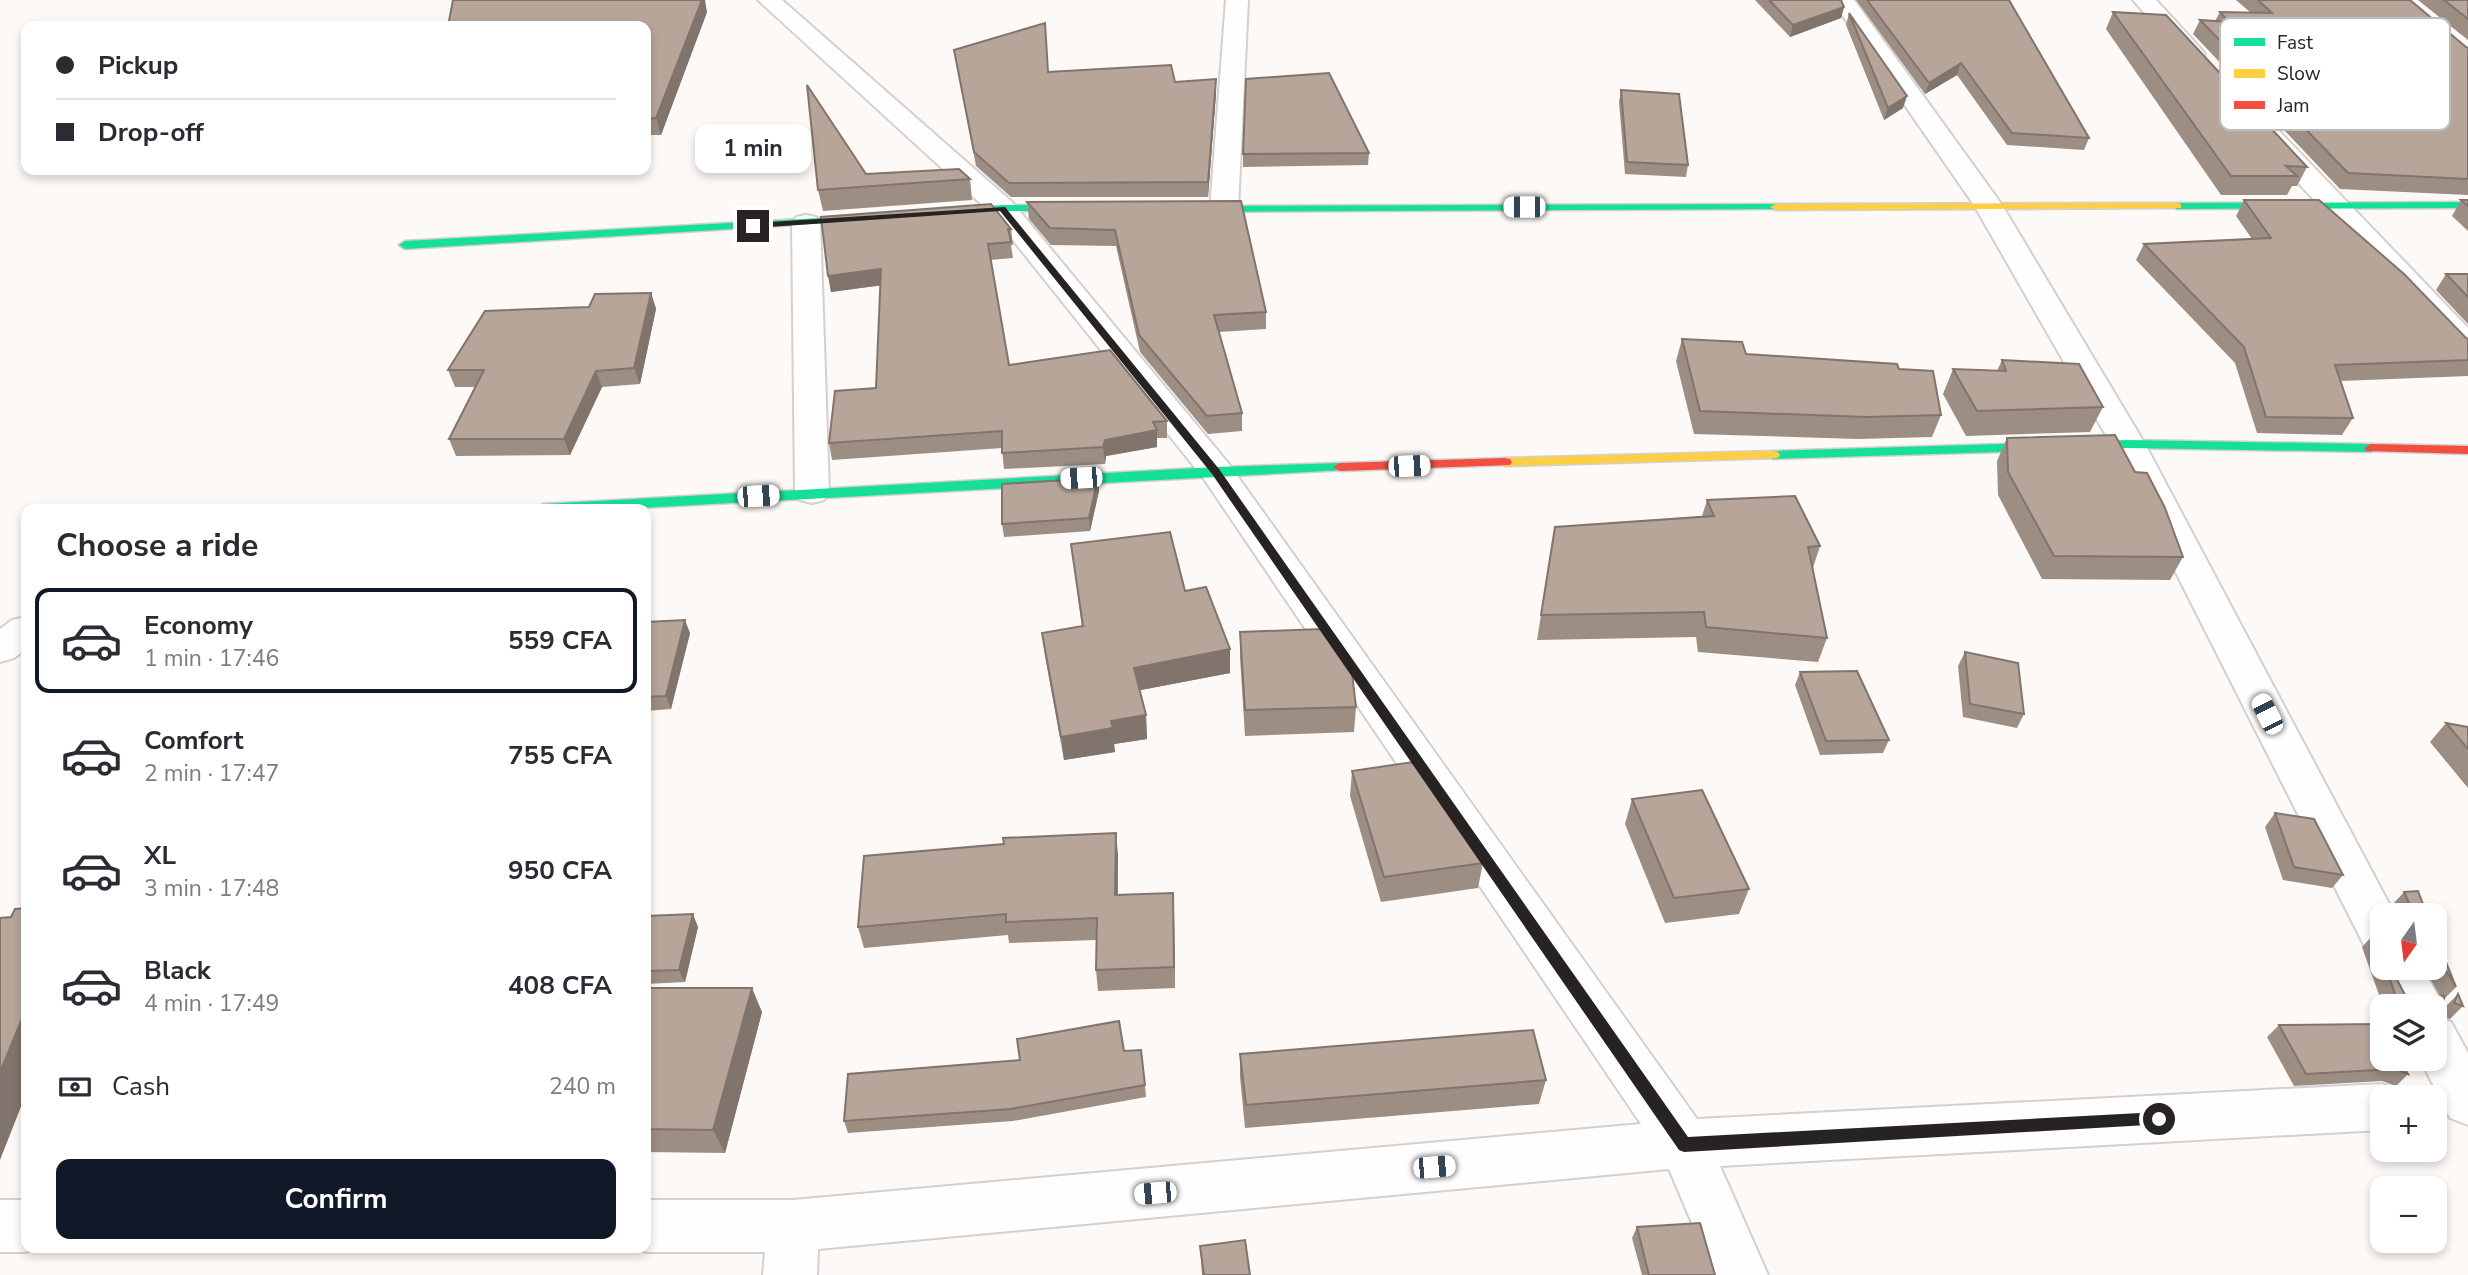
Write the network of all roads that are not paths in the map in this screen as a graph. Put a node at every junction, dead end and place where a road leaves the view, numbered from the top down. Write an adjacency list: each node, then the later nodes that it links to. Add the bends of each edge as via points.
1 (769, 0): 10 (street)
2 (1237, 0): 13 (street)
3 (1843, 0): 8 (street)
4 (2144, 0): 5 (street)
5 (2210, 72)
6 (2263, 130): 7 (street)
7 (2332, 204): 8 (street); 9 (street); 18 (street)
8 (1988, 205): 13 (street); 19 (street)
9 (2468, 205)
10 (1002, 208): 11 (street); 14 (street); 21 (street)
11 (1099, 208)
12 (1168, 209): 13 (street)
13 (1224, 209)
14 (924, 214)
15 (885, 217): 16 (street)
16 (806, 223): 17 (street); 22 (street)
17 (405, 246)
18 (2468, 346)
19 (2128, 444): 20 (street); 21 (street); 26 (street)
20 (2468, 450)
21 (1216, 471): 22 (street); 31 (street)
22 (812, 492): 23 (street)
23 (622, 504)
24 (21, 633): 25 (street)
25 (0, 648)
26 (2370, 912)
27 (2447, 1062): 28 (street)
28 (2468, 1102): 29 (street)
29 (2447, 1103)
30 (2370, 1108): 31 (street)
31 (1684, 1144): 35 (street); 36 (street)
32 (0, 1226): 33 (street)
33 (21, 1226)
34 (651, 1227): 35 (street)
35 (791, 1250)
36 (1741, 1275)

